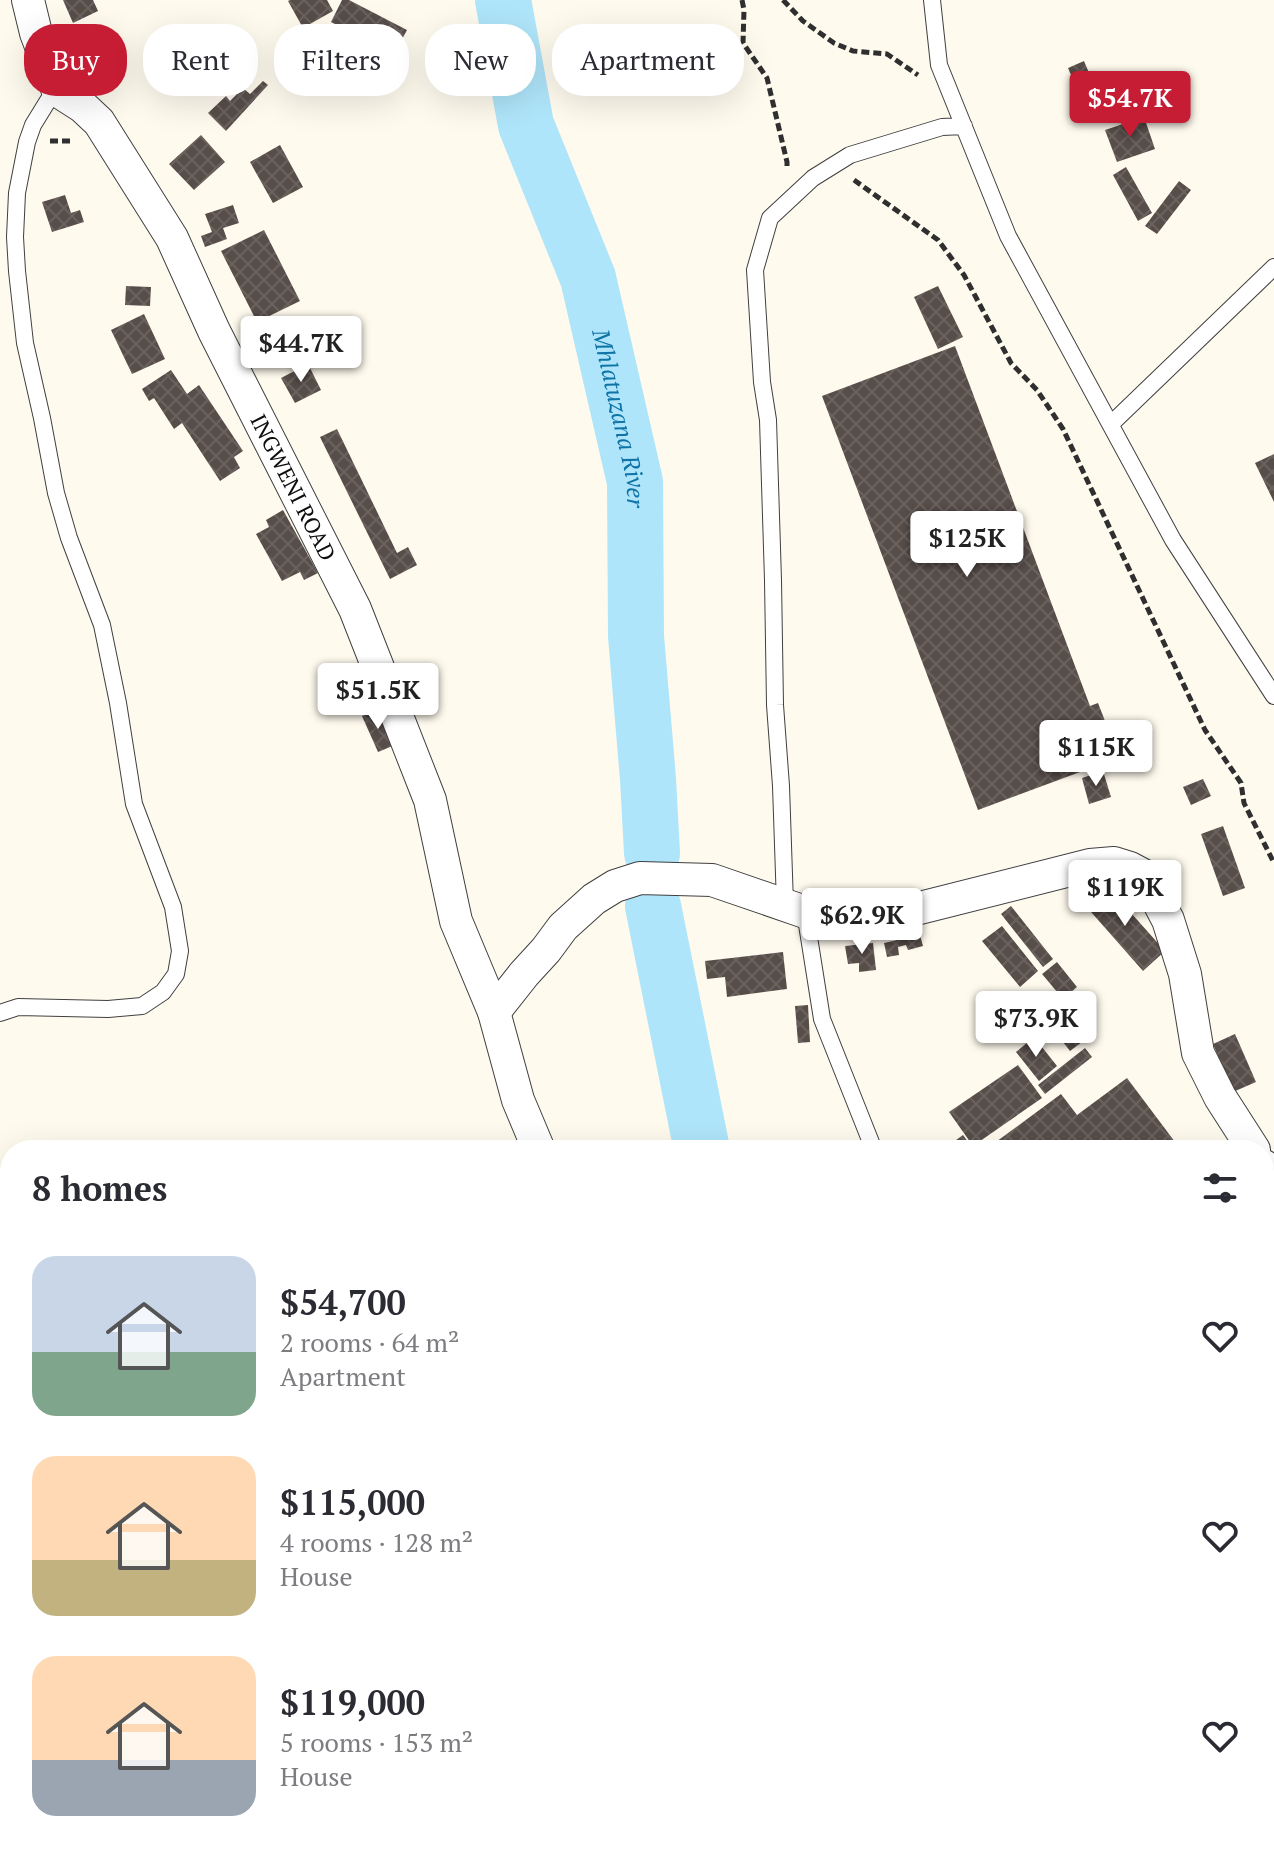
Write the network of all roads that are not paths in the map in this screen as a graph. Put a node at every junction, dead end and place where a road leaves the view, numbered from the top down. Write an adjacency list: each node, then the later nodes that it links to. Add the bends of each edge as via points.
1 (28, 0): 3 (street)
2 (932, 0): 6 (lane, via 939,65)
3 (35, 24)
4 (52, 96): 12 (lane, via 33,125 17,193 17,271 25,343 56,493 102,625 134,804 173,907 180,951 176,974 163,992 142,1006 18,1007)
5 (66, 96): 11 (street, INGWENI ROAD, via 99,122 172,238 355,609 430,800 456,921)
6 (964, 126): 8 (lane, via 1008,236); 10 (lane, via 942,127 850,155 813,178 770,218 755,270 768,420 775,705)
7 (1274, 267): 8 (lane)
8 (1111, 424): 9 (lane, via 1173,540)
9 (1274, 696)
10 (795, 908): 11 (street, via 712,880 640,878 615,886 563,927); 14 (lane, via 822,1019); 15 (street, via 832,917 880,918 1090,865 1130,868 1145,876 1168,920 1185,974 1198,1053)
11 (494, 1012): 13 (street, INGWENI ROAD)
12 (0, 1013)
13 (535, 1140)
14 (870, 1140)
15 (1248, 1140)

